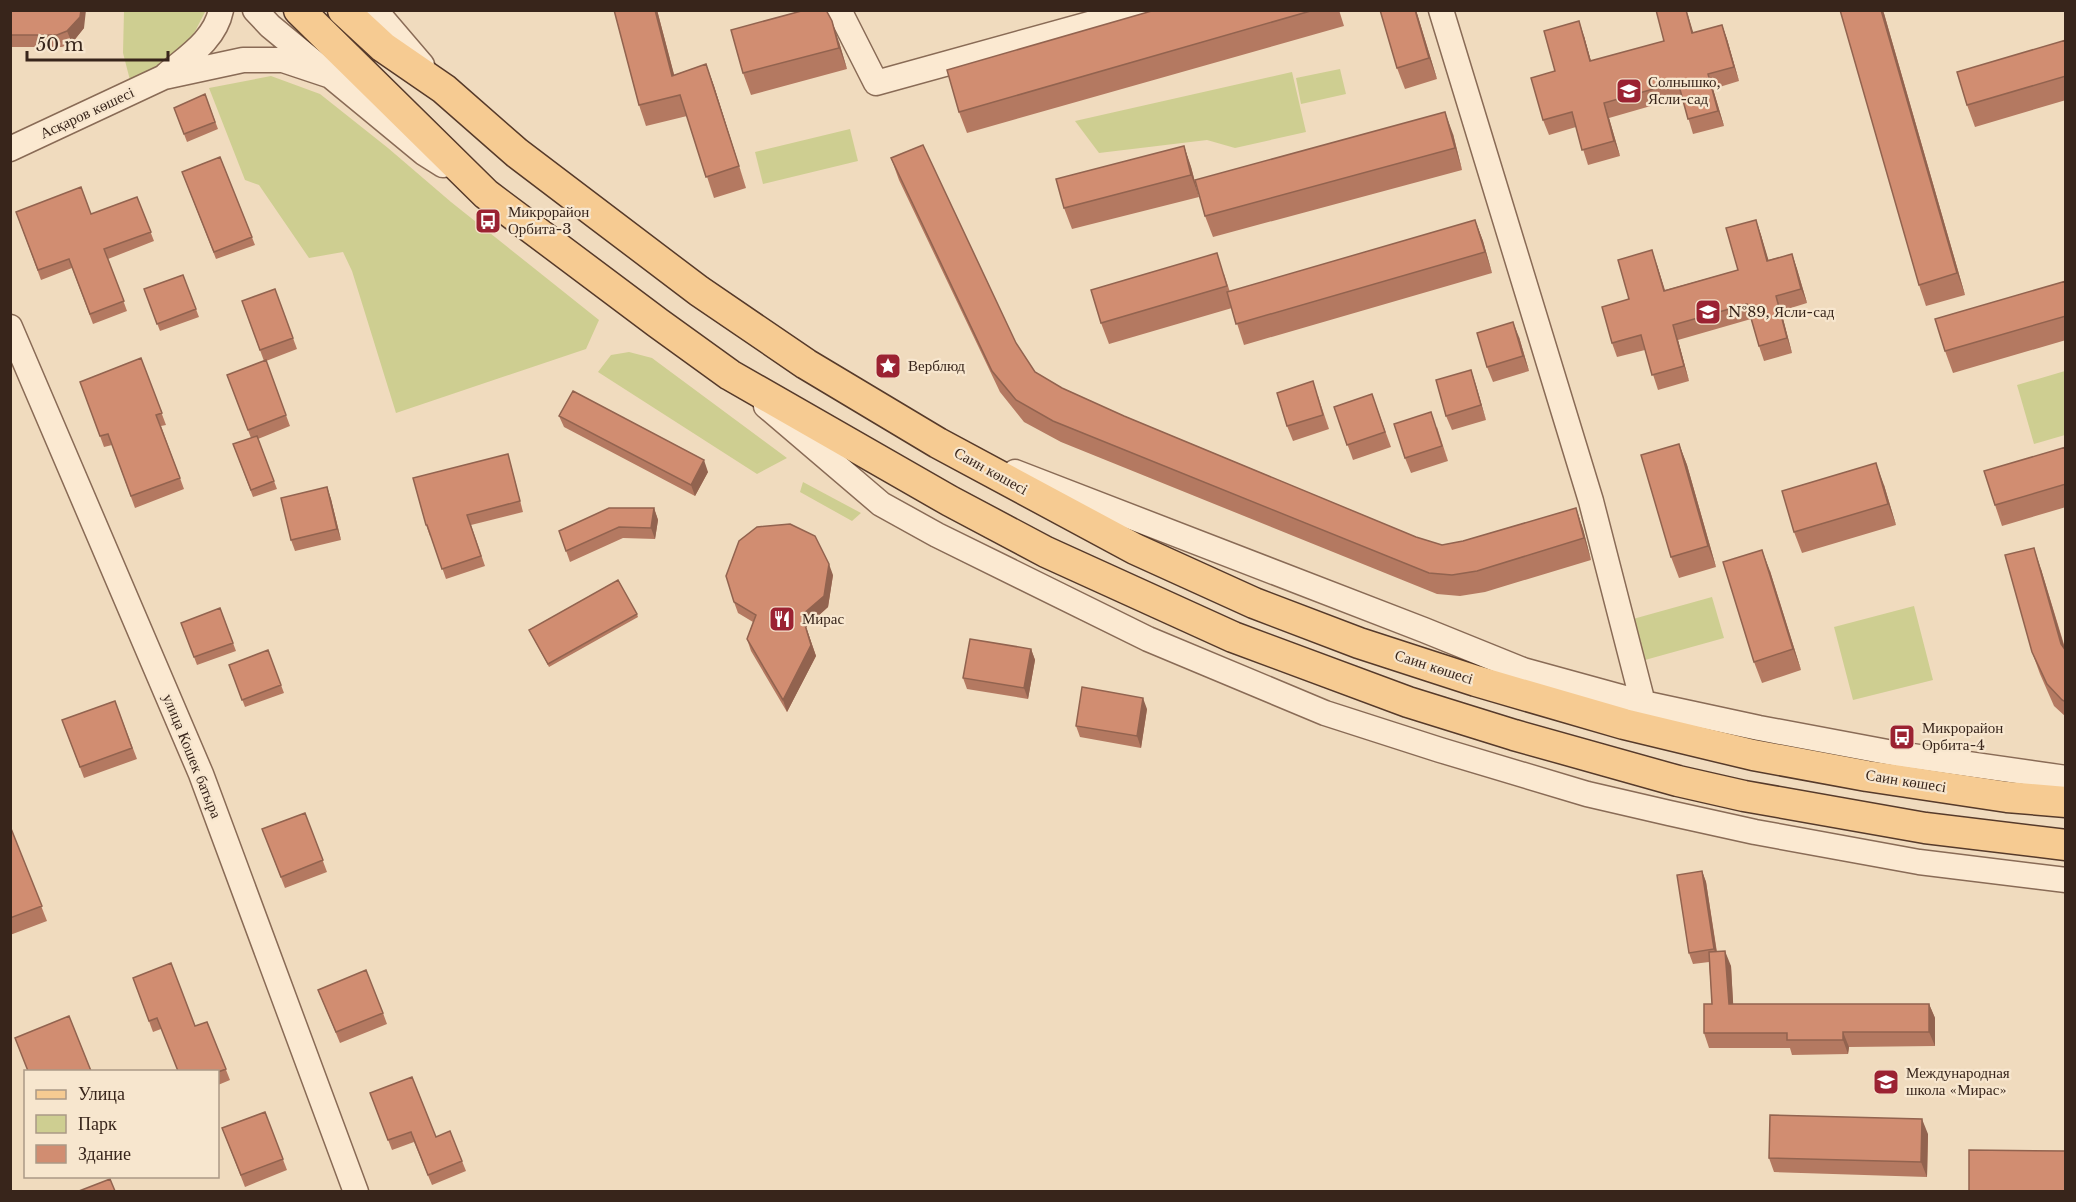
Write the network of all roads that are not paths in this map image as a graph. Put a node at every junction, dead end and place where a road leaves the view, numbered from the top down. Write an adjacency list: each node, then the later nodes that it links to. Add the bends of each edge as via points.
1 (221, 10): 9 (street, via 207,40)
2 (255, 10): 10 (street)
3 (299, 10): 13 (main road)
4 (343, 10): 11 (main road, via 384,47)
5 (375, 10): 11 (street)
6 (839, 10): 7 (street, via 876,83)
7 (1140, 10)
8 (1441, 10): 17 (street, via 1591,501)
9 (164, 77): 10 (street, via 243,60 283,60); 12 (street, Асқаров көшесі)
10 (334, 77): 13 (street, via 424,153)
11 (444, 89): 16 (main road, via 517,153 699,291 806,364)
12 (10, 149)
13 (486, 194): 15 (main road)
14 (10, 327): 22 (street, улица Кошек батыра, via 201,774)
15 (730, 375): 20 (main road, via 1046,552 1233,637 1408,702 1566,750 1744,796 1925,828); 21 (street, via 880,504 1148,639 1325,712 1587,794 1701,820 1919,862)
16 (938, 442): 17 (street, Саин көшесі, via 1523,670); 19 (main road, Саин көшесі, via 1135,549 1254,603 1359,644 1624,724 1753,755 1868,776)
17 (1643, 703): 18 (street, Саин көшесі, via 1898,754)
18 (2066, 778)
19 (2066, 802)
20 (2066, 845)
21 (2066, 880)
22 (356, 1191)

